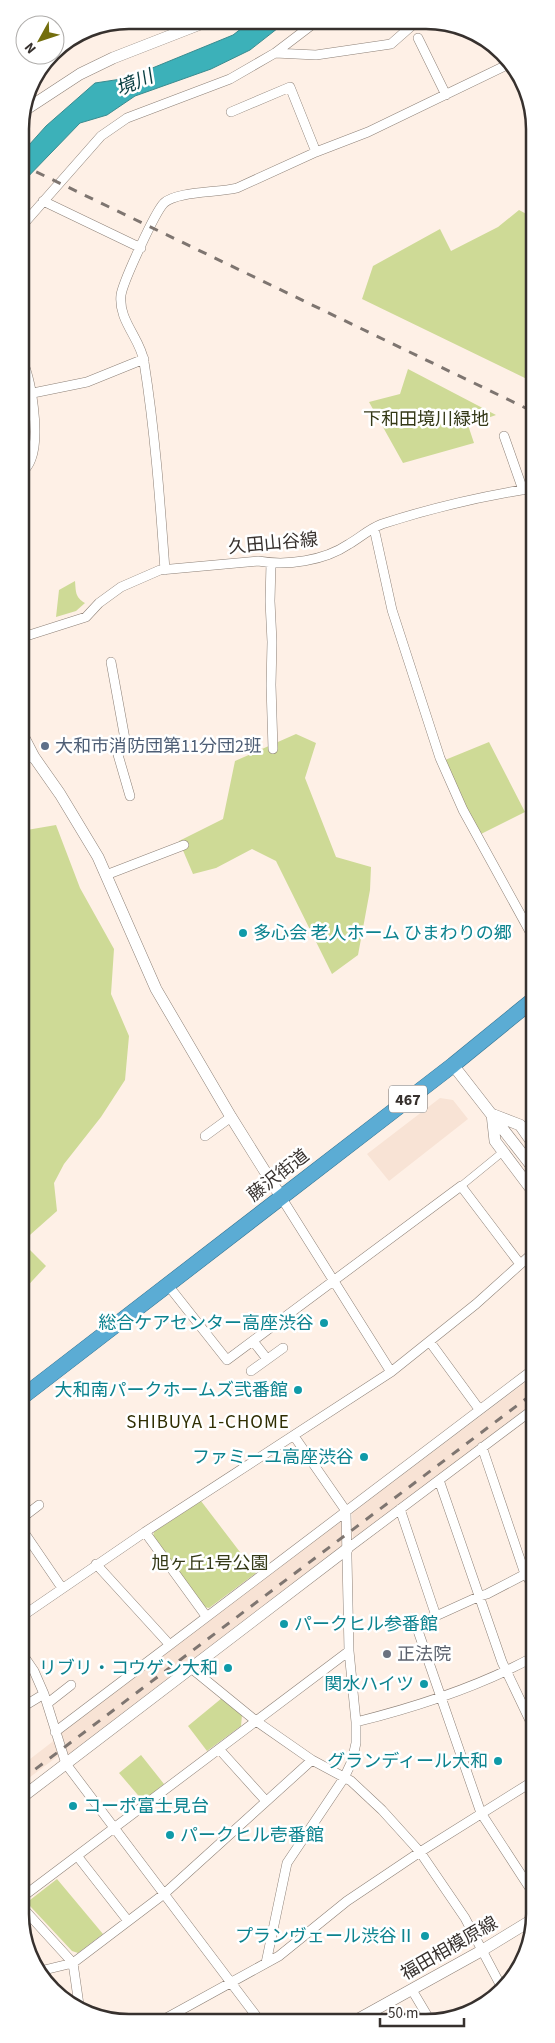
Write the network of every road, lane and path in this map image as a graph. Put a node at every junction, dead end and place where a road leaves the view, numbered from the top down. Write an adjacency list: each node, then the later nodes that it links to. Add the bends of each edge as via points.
1 (186, 29): 8 (street, via 80,74)
2 (306, 29): 5 (street)
3 (408, 29): 5 (street, via 391,44 316,55)
4 (418, 38): 7 (street)
5 (275, 53): 11 (street, via 230,79 117,123 101,136)
6 (504, 66): 7 (street)
7 (446, 95): 10 (street, via 368,132)
8 (31, 106)
9 (230, 112): 10 (street, via 290,87)
10 (316, 152): 13 (street, via 225,192 178,196 165,202)
11 (43, 201): 12 (street); 13 (street)
12 (29, 217)
13 (141, 248): 14 (street, via 121,295 122,311)
14 (144, 360): 16 (street, via 87,382); 23 (street)
15 (29, 380): 16 (street)
16 (33, 393): 18 (street, via 34,448)
17 (504, 436): 20 (street)
18 (29, 463)
19 (526, 489): 20 (street, 久田山谷線)
20 (523, 490): 21 (street, 久田山谷線, via 426,511)
21 (374, 528): 22 (street, 久田山谷線, via 325,556); 35 (street, via 392,610 440,758 463,810)
22 (271, 563): 23 (street, 久田山谷線, via 258,561); 29 (street)
23 (166, 570): 24 (street, 久田山谷線, via 120,587 86,616)
24 (29, 635)
25 (111, 662): 26 (street)
26 (124, 739)
27 (114, 741): 32 (street)
28 (29, 747): 30 (street)
29 (273, 750)
30 (34, 757): 31 (street); 34 (street, via 78,823)
31 (29, 758)
32 (130, 796)
33 (184, 845): 34 (street)
34 (106, 875): 39 (street, via 156,989)
35 (526, 924)
36 (526, 1005): 37 (highway, 藤沢街道 / 467)
37 (453, 1064): 38 (street); 46 (highway, 藤沢街道 / 467)
38 (492, 1114): 40 (street, via 520,1125); 43 (street); 44 (street, via 495,1141)
39 (231, 1117): 41 (street); 46 (street)
40 (526, 1134)
41 (205, 1136)
42 (499, 1155): 45 (street)
43 (526, 1159)
44 (526, 1182)
45 (461, 1186): 48 (street); 49 (street)
46 (281, 1197): 49 (street); 50 (highway, 藤沢街道 / 467)
47 (526, 1258): 48 (street)
48 (520, 1264): 52 (street)
49 (334, 1281): 51 (street); 56 (street)
50 (167, 1284): 51 (street, via 227,1360); 58 (highway, 藤沢街道 / 467)
51 (253, 1341): 54 (street)
52 (430, 1342): 56 (street); 59 (street)
53 (283, 1348): 54 (street)
54 (267, 1359): 55 (street)
55 (251, 1371)
56 (391, 1372): 61 (street)
57 (526, 1374): 59 (street)
58 (29, 1392)
59 (479, 1409): 66 (street)
60 (526, 1415): 62 (street)
61 (294, 1436): 66 (street); 68 (street)
62 (482, 1447): 63 (street); 72 (street)
63 (439, 1480): 65 (street); 74 (street)
64 (39, 1505): 67 (street)
65 (400, 1510): 70 (street); 77 (street)
66 (346, 1511): 70 (street); 76 (street)
67 (29, 1513)
68 (145, 1532): 71 (street); 76 (street)
69 (29, 1540): 73 (street)
70 (347, 1549): 79 (street); 82 (street)
71 (96, 1564): 73 (street); 78 (street)
72 (525, 1574): 74 (street)
73 (62, 1588): 75 (street)
74 (480, 1596): 77 (street); 83 (street)
75 (29, 1611)
76 (206, 1616): 78 (street)
77 (436, 1616): 86 (street, via 416,1625)
78 (169, 1644): 92 (street)
79 (349, 1651): 90 (street); 91 (street)
80 (526, 1661): 83 (street)
81 (29, 1664): 85 (street)
82 (191, 1668): 90 (street); 95 (street)
83 (506, 1672): 86 (street); 89 (street)
84 (71, 1685): 88 (street)
85 (44, 1694): 87 (street); 88 (street)
86 (441, 1696): 91 (street); 100 (street)
87 (29, 1703)
88 (48, 1704): 92 (street)
89 (526, 1713)
90 (256, 1721): 93 (street); 94 (street)
91 (356, 1722): 96 (street, via 356,1743)
92 (55, 1732): 95 (street)
93 (219, 1749): 99 (street); 101 (street)
94 (312, 1760): 96 (street); 99 (street)
95 (66, 1764): 98 (street); 101 (street)
96 (344, 1778): 102 (street, via 382,1810); 112 (street, via 286,1863)
97 (526, 1786): 100 (street)
98 (29, 1792)
99 (266, 1801): 106 (street)
100 (481, 1813): 102 (street); 104 (street)
101 (115, 1828): 103 (street); 106 (street)
102 (420, 1852): 110 (street, via 465,1918); 112 (street, via 347,1901)
103 (78, 1856): 105 (street); 108 (street)
104 (526, 1882)
105 (29, 1892)
106 (164, 1894): 108 (street); 114 (street)
107 (29, 1915): 111 (street)
108 (128, 1921): 111 (street)
109 (526, 1924): 110 (street, 福田相模原線)
110 (482, 1951): 115 (street); 116 (street, 福田相模原線)
111 (73, 1963): 113 (street); 117 (street)
112 (266, 1963): 114 (street)
113 (46, 1970)
114 (230, 1982): 118 (street); 119 (street)
115 (499, 1983)
116 (412, 1990): 120 (street, 福田相模原線); 121 (street)
117 (78, 2001)
118 (173, 2014)
119 (255, 2014)
120 (368, 2014)
121 (426, 2014)

